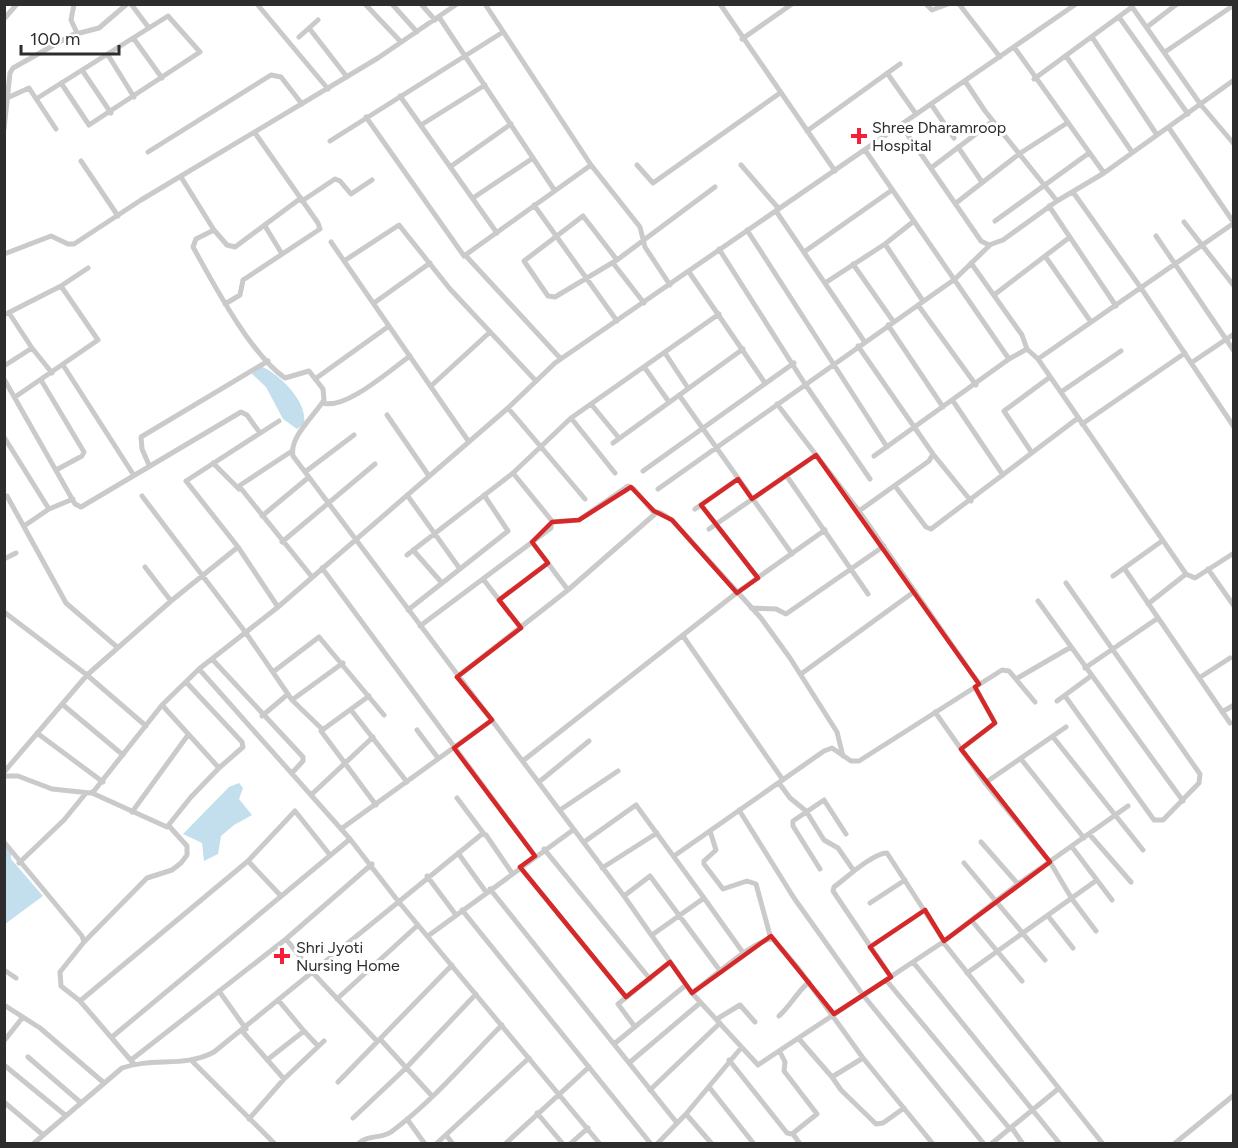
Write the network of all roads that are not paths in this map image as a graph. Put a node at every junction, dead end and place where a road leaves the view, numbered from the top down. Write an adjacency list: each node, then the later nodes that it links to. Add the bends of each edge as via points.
1 (17, 4): 21 (street)
2 (74, 4): 28 (street, via 70,20)
3 (129, 4): 24 (street); 28 (street, via 99,28)
4 (257, 4): 50 (street)
5 (365, 4): 33 (street)
6 (392, 4): 26 (street)
7 (421, 4): 20 (street)
8 (457, 4): 20 (street)
9 (485, 4): 27 (street)
10 (720, 4): 32 (street)
11 (792, 4): 32 (street)
12 (926, 4): 13 (street, via 932,10)
13 (948, 4)
14 (959, 4): 39 (street)
15 (1076, 4): 34 (street)
16 (1177, 4): 23 (street)
17 (1233, 5): 35 (street)
18 (1131, 6): 19 (street); 23 (street)
19 (1119, 17): 30 (street); 61 (street)
20 (437, 18): 26 (street); 38 (street)
21 (4, 19)
22 (318, 20): 25 (street)
23 (1147, 27): 35 (street)
24 (149, 28): 31 (street); 44 (street, via 170,16 200,52)
25 (309, 28): 29 (street); 43 (street)
26 (417, 32): 33 (street)
27 (503, 32): 38 (street); 85 (street)
28 (77, 33): 54 (street, via 13,68)
29 (299, 37)
30 (1092, 37): 37 (street); 73 (street)
31 (134, 39): 36 (street); 44 (street)
32 (742, 39): 51 (street)
33 (401, 42): 43 (street)
34 (1014, 47): 39 (street); 45 (street)
35 (1165, 52): 58 (street)
36 (108, 55): 41 (street); 53 (street)
37 (1066, 56): 45 (street); 80 (street)
38 (464, 57): 49 (street); 52 (street)
39 (1000, 57): 47 (street)
40 (900, 64): 42 (street)
41 (82, 70): 48 (street); 59 (street)
42 (887, 73): 60 (street); 71 (street)
43 (347, 77): 50 (street)
44 (162, 78): 53 (street)
45 (1034, 79): 64 (street)
46 (1233, 80): 58 (street)
47 (965, 81): 56 (street); 63 (street)
48 (61, 83): 55 (street); 59 (street, via 87,125)
49 (484, 85): 65 (street); 66 (street)
50 (328, 89): 57 (street)
51 (780, 93): 71 (street); 86 (street, via 653,183)
52 (400, 96): 62 (street); 66 (street)
53 (134, 97): 59 (street)
54 (7, 98): 55 (street, via 28,88); 69 (street)
55 (36, 99): 70 (street)
56 (931, 104): 60 (street); 74 (street)
57 (302, 105): 72 (street); 79 (street, via 281,77 271,75)
58 (1201, 105): 61 (street); 76 (street)
59 (111, 113)
60 (916, 114): 67 (street)
61 (1188, 114): 68 (street)
62 (366, 117): 75 (street); 128 (street, via 460,254)
63 (993, 121): 77 (street); 82 (street)
64 (1067, 123): 81 (street); 82 (street)
65 (511, 124): 83 (street); 88 (street)
66 (421, 125): 88 (street)
67 (901, 125): 78 (street); 89 (street)
68 (1169, 128): 73 (street); 111 (street)
69 (4, 129)
70 (56, 129)
71 (807, 131): 90 (street)
72 (255, 134): 92 (street); 101 (street)
73 (1157, 135): 80 (street)
74 (954, 138)
75 (330, 141)
76 (1233, 144)
77 (958, 147): 89 (street); 94 (street)
78 (865, 150): 90 (street); 97 (street)
79 (148, 152)
80 (1132, 152): 91 (street)
81 (1089, 153): 91 (street); 95 (street)
82 (1019, 154): 94 (street); 95 (street)
83 (533, 158): 98 (street); 100 (street)
84 (81, 161): 107 (street)
85 (591, 165): 98 (street); 119 (street, via 640,228)
86 (637, 165)
87 (741, 165): 106 (street)
88 (450, 166): 100 (street)
89 (932, 168): 103 (street)
90 (835, 171): 106 (street)
91 (1104, 173): 99 (street)
92 (181, 177): 107 (street); 114 (street)
93 (372, 180): 101 (street, via 351,194 335,179)
94 (982, 182): 103 (street)
95 (1044, 185): 102 (street); 109 (street)
96 (715, 187): 119 (street)
97 (892, 190): 108 (street); 125 (street)
98 (555, 191): 104 (street)
99 (1073, 192): 102 (street); 144 (street)
100 (473, 198): 115 (street)
101 (302, 199): 112 (street); 127 (street, via 320,229)
102 (1057, 201): 105 (street)
103 (956, 203): 123 (street, via 981,241)
104 (534, 205): 115 (street); 116 (street)
105 (1050, 206): 118 (street); 123 (street)
106 (778, 210): 113 (street); 125 (street)
107 (118, 216): 126 (street, via 74,244 51,236)
108 (914, 221): 121 (street); 138 (street)
109 (995, 221)
110 (1184, 222): 122 (street)
111 (1233, 223): 122 (street)
112 (266, 226): 114 (street, via 233,248); 127 (street)
113 (747, 230): 124 (street); 175 (street)
114 (214, 231): 149 (street, via 196,239 193,247)
115 (497, 233): 128 (street)
116 (555, 235): 131 (street, via 584,216); 139 (street); 139 (street, via 525,257 524,263 551,297)
117 (1156, 236): 135 (street)
118 (1070, 237): 129 (street); 150 (street)
119 (643, 239): 131 (street); 141 (street)
120 (331, 242): 130 (street)
121 (885, 244): 134 (street); 148 (street)
122 (1203, 244): 135 (street); 143 (street)
123 (990, 245): 133 (street)
124 (719, 249): 137 (street); 174 (street)
125 (804, 252): 140 (street)
126 (4, 254)
127 (282, 254): 149 (street, via 243,280 240,295)
128 (466, 256): 170 (street)
129 (1045, 256): 145 (street); 154 (street)
130 (344, 261): 132 (street, via 397,224); 146 (street)
131 (615, 261): 139 (street); 147 (street)
132 (430, 263): 146 (street); 157 (street)
133 (971, 263): 138 (street); 145 (street)
134 (853, 264): 140 (street); 155 (street)
135 (1175, 264): 144 (street); 159 (street)
136 (88, 268): 142 (street)
137 (689, 272): 141 (street); 152 (street)
138 (955, 279): 148 (street); 171 (street)
139 (586, 280): 153 (street)
140 (825, 283): 160 (street)
141 (670, 285): 147 (street)
142 (61, 286): 151 (street); 177 (street, via 98,339)
143 (1233, 286)
144 (1141, 288): 150 (street); 168 (street)
145 (994, 295): 164 (street, via 1022,335)
146 (374, 303): 156 (street)
147 (644, 303): 153 (street)
148 (920, 303): 155 (street); 188 (street)
149 (225, 304): 173 (street)
150 (1116, 306): 154 (street)
151 (7, 314): 162 (street)
152 (719, 314): 163 (street); 167 (street)
153 (617, 321): 170 (street)
154 (1092, 322): 172 (street)
155 (891, 323): 160 (street); 199 (street)
156 (389, 326): 169 (street); 182 (street)
157 (490, 332): 185 (street); 189 (street)
158 (1233, 334): 159 (street)
159 (1226, 339): 166 (street); 176 (street)
160 (864, 341): 161 (street)
161 (858, 346): 175 (street); 207 (street)
162 (32, 348): 178 (street); 180 (street)
163 (743, 349): 186 (street); 190 (street)
164 (1027, 349): 171 (street); 172 (street)
165 (1120, 351): 191 (street)
166 (1233, 351)
167 (665, 353): 179 (street); 190 (street)
168 (1185, 353): 176 (street); 204 (street)
169 (410, 356): 189 (street); 196 (street, via 350,398 331,405)
170 (561, 358): 185 (street)
171 (1009, 358): 188 (street)
172 (1038, 359): 181 (street)
173 (268, 361): 182 (street, via 283,377 305,370); 224 (street, via 141,437)
174 (794, 363): 186 (street); 187 (street)
175 (834, 363): 187 (street); 215 (street)
176 (1191, 363): 205 (street)
177 (63, 365): 180 (street); 229 (street)
178 (4, 366)
179 (645, 368): 195 (street); 197 (street)
180 (51, 373): 184 (street)
181 (1050, 377): 191 (street); 218 (street, via 1004,411)
182 (315, 379): 196 (street, via 326,397)
183 (4, 380): 193 (street)
184 (41, 380): 193 (street); 225 (street, via 84,452)
185 (536, 381): 200 (street)
186 (765, 383): 206 (street)
187 (805, 384): 198 (street); 235 (street)
188 (976, 385): 194 (street)
189 (430, 386): 212 (street)
190 (688, 388): 192 (street)
191 (1061, 392): 204 (street)
192 (679, 395): 195 (street); 206 (street)
193 (15, 397): 225 (street)
194 (953, 401): 199 (street); 232 (street)
195 (669, 402): 211 (street)
196 (323, 403): 217 (street, via 298,436)
197 (591, 404): 202 (street); 211 (street)
198 (777, 404): 216 (street); 220 (street)
199 (943, 407): 207 (street)
200 (508, 408): 212 (street); 214 (street)
201 (387, 415): 233 (street)
202 (571, 418): 214 (street); 228 (street)
203 (279, 421): 208 (street)
204 (1080, 421): 218 (street); 261 (street)
205 (1233, 427)
206 (702, 428): 216 (street); 226 (street)
207 (914, 428): 215 (street); 219 (street)
208 (260, 433): 222 (street); 224 (street, via 241,412)
209 (354, 435): 230 (street)
210 (4, 436): 249 (street)
211 (619, 438): 213 (street)
212 (469, 442): 233 (street)
213 (613, 443)
214 (543, 446): 227 (street); 244 (street)
215 (887, 447): 221 (street)
216 (717, 448): 234 (street); 238 (street)
217 (292, 451): 230 (street); 237 (street, via 242,482)
218 (1032, 453): 232 (street)
219 (933, 454): 236 (street); 246 (street)
220 (816, 455): 231 (street); 251 (street)
221 (874, 456)
222 (213, 463): 237 (street); 265 (street, via 187,478 186,484)
223 (375, 464): 248 (street)
224 (149, 465): 229 (street)
225 (58, 469): 243 (street)
226 (643, 471)
227 (513, 472): 240 (street); 254 (street)
228 (615, 473)
229 (133, 474): 243 (street, via 84,507)
230 (307, 474): 248 (street); 253 (street)
231 (786, 475): 245 (street); 258 (street)
232 (1003, 475): 246 (street)
233 (429, 476): 239 (street)
234 (738, 479): 245 (street); 247 (street)
235 (870, 479)
236 (895, 486): 246 (street, via 929,530); 251 (street)
237 (239, 489): 253 (street)
238 (658, 489)
239 (407, 495): 259 (street); 260 (street)
240 (484, 495): 259 (street); 276 (street, via 508,531)
241 (7, 496): 256 (street)
242 (142, 496): 280 (street)
243 (73, 499): 249 (street)
244 (585, 499)
245 (752, 499): 255 (street); 269 (street)
246 (971, 501)
247 (701, 504): 250 (street); 255 (street)
248 (328, 505): 260 (street); 262 (street)
249 (49, 509): 256 (street)
250 (695, 509)
251 (860, 511): 264 (street)
252 (655, 512): 254 (street, via 628,486 579,520); 287 (street); 289 (street, via 672,520)
253 (262, 516): 262 (street)
254 (552, 522): 263 (street, via 551,528)
255 (716, 524): 257 (street); 283 (street)
256 (24, 526): 305 (street, via 66,603)
257 (709, 529)
258 (825, 530): 269 (street); 274 (street)
259 (435, 534): 266 (street); 276 (street)
260 (354, 539): 275 (street); 298 (street)
261 (1162, 541): 277 (street); 279 (street)
262 (282, 542): 282 (street)
263 (532, 542): 272 (street); 284 (street)
264 (884, 546): 274 (street); 288 (street)
265 (238, 547): 280 (street); 296 (street)
266 (413, 550): 270 (street); 285 (street)
267 (16, 553): 271 (street)
268 (1233, 553): 278 (street)
269 (792, 554): 283 (street)
270 (407, 555)
271 (4, 559)
272 (548, 563): 287 (street); 291 (street)
273 (145, 567): 292 (street)
274 (850, 567): 290 (street); 297 (street, via 786,614 776,609)
275 (322, 568): 282 (street); 347 (street)
276 (460, 568): 285 (street)
277 (1124, 568): 281 (street); 295 (street)
278 (1208, 569): 279 (street, via 1191,579); 294 (street)
279 (1186, 574): 295 (street)
280 (202, 576): 292 (street); 303 (street)
281 (1113, 576)
282 (312, 577): 296 (street)
283 (758, 578): 289 (street)
284 (483, 579): 291 (street); 301 (street)
285 (442, 583): 298 (street)
286 (1066, 583): 307 (street)
287 (568, 590): 302 (street)
288 (915, 591): 315 (street); 321 (street)
289 (737, 593): 297 (street); 304 (street)
290 (868, 594)
291 (499, 600): 302 (street)
292 (171, 601): 305 (street)
293 (1038, 601): 306 (street)
294 (1232, 602)
295 (1148, 604): 300 (street)
296 (278, 607): 303 (street)
297 (751, 608): 315 (street)
298 (408, 610): 301 (street)
299 (4, 612): 314 (street)
300 (1158, 618): 307 (street); 318 (street)
301 (420, 626): 317 (street)
302 (521, 628): 317 (street)
303 (246, 633): 309 (street); 313 (street)
304 (683, 636): 353 (street); 362 (street)
305 (117, 647): 314 (street)
306 (1071, 647): 311 (street); 319 (street)
307 (1112, 649): 311 (street); 367 (street, via 1200,774 1199,783)
308 (1230, 658): 318 (street)
309 (212, 659): 312 (street); 335 (street)
310 (343, 663): 313 (street, via 324,640 316,637); 323 (street); 325 (street)
311 (1085, 668): 316 (street)
312 (199, 669): 320 (street); 357 (street)
313 (273, 672): 322 (street)
314 (87, 675): 328 (street); 338 (street)
315 (801, 675): 350 (street, via 837,732)
316 (1091, 676): 324 (street); 367 (street)
317 (457, 677): 336 (street)
318 (1199, 678): 333 (street)
319 (1016, 679): 321 (street, via 1005,670); 327 (street)
320 (186, 682): 329 (street); 355 (street, via 244,745)
321 (977, 686): 332 (street); 348 (street, via 995,723)
322 (288, 693): 325 (street); 335 (street)
323 (369, 696): 331 (street); 334 (street)
324 (1065, 696): 326 (street); 367 (street, via 1154,820 1163,820)
325 (292, 700): 340 (street)
326 (1057, 701)
327 (1035, 702)
328 (62, 704): 342 (street); 349 (street)
329 (162, 705): 338 (street); 343 (street)
330 (1233, 705): 333 (street)
331 (351, 710): 340 (street); 344 (street)
332 (935, 712): 348 (street); 350 (street, via 859,761)
333 (1222, 712): 337 (street)
334 (384, 715)
335 (262, 716): 357 (street, via 304,759)
336 (492, 720): 347 (street); 353 (street)
337 (1230, 723)
338 (146, 726): 349 (street)
339 (1066, 727): 345 (street)
340 (323, 730): 354 (street, via 322,735)
341 (417, 730): 351 (street)
342 (37, 733): 358 (street); 359 (street)
343 (188, 735): 355 (street); 373 (street)
344 (373, 737): 354 (street); 360 (street)
345 (1053, 737): 352 (street); 374 (street)
346 (589, 741): 361 (street)
347 (454, 748): 351 (street); 392 (street)
348 (961, 749): 363 (street)
349 (123, 755): 359 (street)
350 (843, 756): 362 (street, via 828,749)
351 (438, 758): 360 (street)
352 (1021, 759): 363 (street); 382 (street)
353 (524, 760): 361 (street)
354 (345, 764): 365 (street); 368 (street)
355 (219, 768): 375 (street)
356 (618, 771): 370 (street)
357 (292, 773): 365 (street)
358 (4, 774): 364 (street, via 52,789)
359 (103, 782): 364 (street)
360 (407, 782): 368 (street)
361 (539, 782): 370 (street)
362 (781, 782): 371 (street); 372 (street, via 790,798)
363 (986, 783): 396 (street)
364 (89, 793): 373 (street); 397 (street)
365 (311, 795): 376 (street)
366 (457, 798): 380 (street)
367 (1183, 801)
368 (376, 805): 376 (street)
369 (1128, 806): 374 (street)
370 (560, 810): 377 (street)
371 (739, 810): 378 (street); 453 (street, via 794,898)
372 (806, 811): 381 (street, via 825,801); 401 (street, via 792,824); 402 (street, via 824,840 838,848)
373 (132, 812): 375 (street)
374 (1115, 815): 382 (street); 389 (street)
375 (169, 826): 430 (street, via 186,846 184,859 172,870 147,878)
376 (341, 830): 383 (street)
377 (573, 830): 385 (street); 388 (street)
378 (710, 831): 393 (street); 429 (street, via 716,850 704,864 723,889 747,881 756,884)
379 (657, 833): 385 (street, via 636,805); 393 (street); 400 (street)
380 (484, 834): 390 (street); 403 (street)
381 (846, 834)
382 (1087, 836): 387 (street); 407 (street)
383 (350, 839): 391 (street); 398 (street)
384 (4, 842): 397 (street)
385 (584, 842): 400 (street)
386 (981, 842): 408 (street)
387 (1072, 847): 396 (street); 406 (street)
388 (544, 849): 392 (street); 445 (street)
389 (1143, 850)
390 (458, 853): 404 (street); 409 (street)
391 (330, 855): 394 (street, via 295,811); 411 (street)
392 (535, 855): 399 (street)
393 (674, 856): 412 (street)
394 (248, 861): 411 (street); 456 (street)
395 (964, 862): 416 (street)
396 (1050, 862): 408 (street); 413 (street)
397 (19, 863): 430 (street)
398 (372, 864): 415 (street); 428 (street)
399 (520, 867): 403 (street); 454 (street)
400 (602, 868): 410 (street)
401 (820, 869)
402 (854, 871): 405 (street, via 886,852); 432 (street, via 833,890)
403 (512, 873): 409 (street)
404 (427, 876): 415 (street); 419 (street)
405 (905, 880): 417 (street); 418 (street)
406 (1097, 880): 413 (street); 414 (street)
407 (1131, 882)
408 (1018, 884): 416 (street)
409 (488, 891): 419 (street); 474 (street)
410 (624, 896): 420 (street, via 650,876); 426 (street)
411 (281, 897): 469 (street)
412 (704, 898): 420 (street); 435 (street)
413 (1071, 899): 421 (street); 424 (street)
414 (1112, 900)
415 (398, 901): 423 (street); 442 (street)
416 (996, 901): 422 (street); 425 (street)
417 (870, 903)
418 (925, 910): 431 (street); 432 (street)
419 (459, 913): 427 (street); 487 (street)
420 (679, 915): 426 (street); 441 (street)
421 (1048, 916): 425 (street); 433 (street)
422 (972, 921): 431 (street); 434 (street)
423 (418, 924): 427 (street); 455 (street)
424 (1096, 932)
425 (1023, 933): 434 (street); 436 (street)
426 (652, 935): 437 (street)
427 (428, 936): 439 (street)
428 (286, 939): 442 (street); 450 (street)
429 (771, 939): 435 (street); 448 (street)
430 (84, 942): 456 (street, via 58,977 61,986)
431 (944, 942): 438 (street); 443 (street)
432 (870, 947): 446 (street)
433 (1073, 948)
434 (997, 951): 443 (street); 447 (street)
435 (744, 954): 441 (street)
436 (1045, 960)
437 (670, 962): 445 (street); 449 (street)
438 (913, 962): 446 (street); 502 (street)
439 (452, 965): 452 (street); 470 (street)
440 (4, 970): 444 (street)
441 (721, 972): 451 (street)
442 (313, 973): 455 (street); 457 (street)
443 (967, 973): 494 (street)
444 (15, 978)
445 (650, 979): 454 (street)
446 (889, 979): 453 (street); 511 (street)
447 (1022, 981)
448 (809, 982): 460 (street); 461 (street)
449 (686, 985): 451 (street); 466 (street)
450 (219, 991): 467 (street); 483 (street)
451 (692, 993): 458 (street)
452 (476, 994): 465 (street); 488 (street)
453 (863, 995): 460 (street); 531 (street)
454 (626, 997): 466 (street, via 618,1005)
455 (337, 999): 470 (street)
456 (80, 1001): 469 (street)
457 (279, 1001): 467 (street); 468 (street)
458 (700, 1003): 463 (street); 485 (street)
459 (4, 1005): 462 (street)
460 (834, 1014): 471 (street); 480 (street)
461 (779, 1016)
462 (23, 1017): 472 (street); 491 (street)
463 (718, 1021): 464 (street, via 740,1005); 476 (street); 495 (street)
464 (755, 1022)
465 (502, 1025): 479 (street); 498 (street)
466 (635, 1027): 474 (street)
467 (244, 1030): 481 (street); 484 (street)
468 (304, 1031): 475 (street); 481 (street)
469 (112, 1036): 483 (street)
470 (379, 1040): 488 (street); 492 (street)
471 (799, 1040): 477 (street); 489 (street)
472 (4, 1041)
473 (324, 1041): 475 (street)
474 (614, 1044): 485 (street)
475 (318, 1046): 490 (street)
476 (741, 1048): 477 (street, via 760,1065); 482 (street)
477 (780, 1053): 512 (street, via 786,1062 784,1071 816,1112 815,1118)
478 (28, 1058): 500 (street)
479 (529, 1058): 496 (street); 514 (street)
480 (863, 1058): 489 (street); 501 (street)
481 (267, 1060): 490 (street)
482 (729, 1060): 493 (street); 512 (street, via 788,1133)
483 (133, 1062): 484 (street); 491 (street)
484 (193, 1062): 507 (street)
485 (629, 1063): 495 (street)
486 (4, 1065): 505 (street)
487 (589, 1067): 496 (street); 525 (street)
488 (406, 1068): 498 (street); 506 (street)
489 (831, 1077): 501 (street, via 876,1124)
490 (284, 1079): 507 (street)
491 (103, 1082): 500 (street)
492 (338, 1082)
493 (709, 1087): 504 (street); 528 (street)
494 (1058, 1089): 502 (street); 535 (street)
495 (650, 1090): 509 (street)
496 (559, 1094): 503 (street); 510 (street)
497 (1233, 1095): 536 (street)
498 (432, 1096): 508 (street)
499 (4, 1102): 513 (street)
500 (80, 1102): 505 (street)
501 (904, 1108): 530 (street)
502 (1032, 1112): 511 (street); 534 (street)
503 (537, 1113): 521 (street); 522 (street)
504 (686, 1114): 509 (street); 527 (street)
505 (65, 1115): 513 (street)
506 (353, 1118)
507 (249, 1119): 516 (street)
508 (407, 1119): 517 (street, via 387,1134 367,1137); 518 (street)
509 (677, 1123): 526 (street)
510 (588, 1128): 523 (street); 524 (street)
511 (1010, 1128): 532 (street); 533 (street)
512 (793, 1134): 529 (street)
513 (43, 1135): 515 (street)
514 (446, 1135): 519 (street); 520 (street)
515 (33, 1143)
516 (275, 1143)
517 (359, 1143)
518 (425, 1143)
519 (436, 1143)
520 (453, 1143)
521 (505, 1143)
522 (563, 1143)
523 (570, 1143)
524 (600, 1143)
525 (651, 1143)
526 (657, 1143)
527 (712, 1143)
528 (754, 1143)
529 (800, 1143)
530 (933, 1143)
531 (984, 1143)
532 (991, 1143)
533 (1023, 1143)
534 (1060, 1143)
535 (1103, 1143)
536 (1174, 1143)

